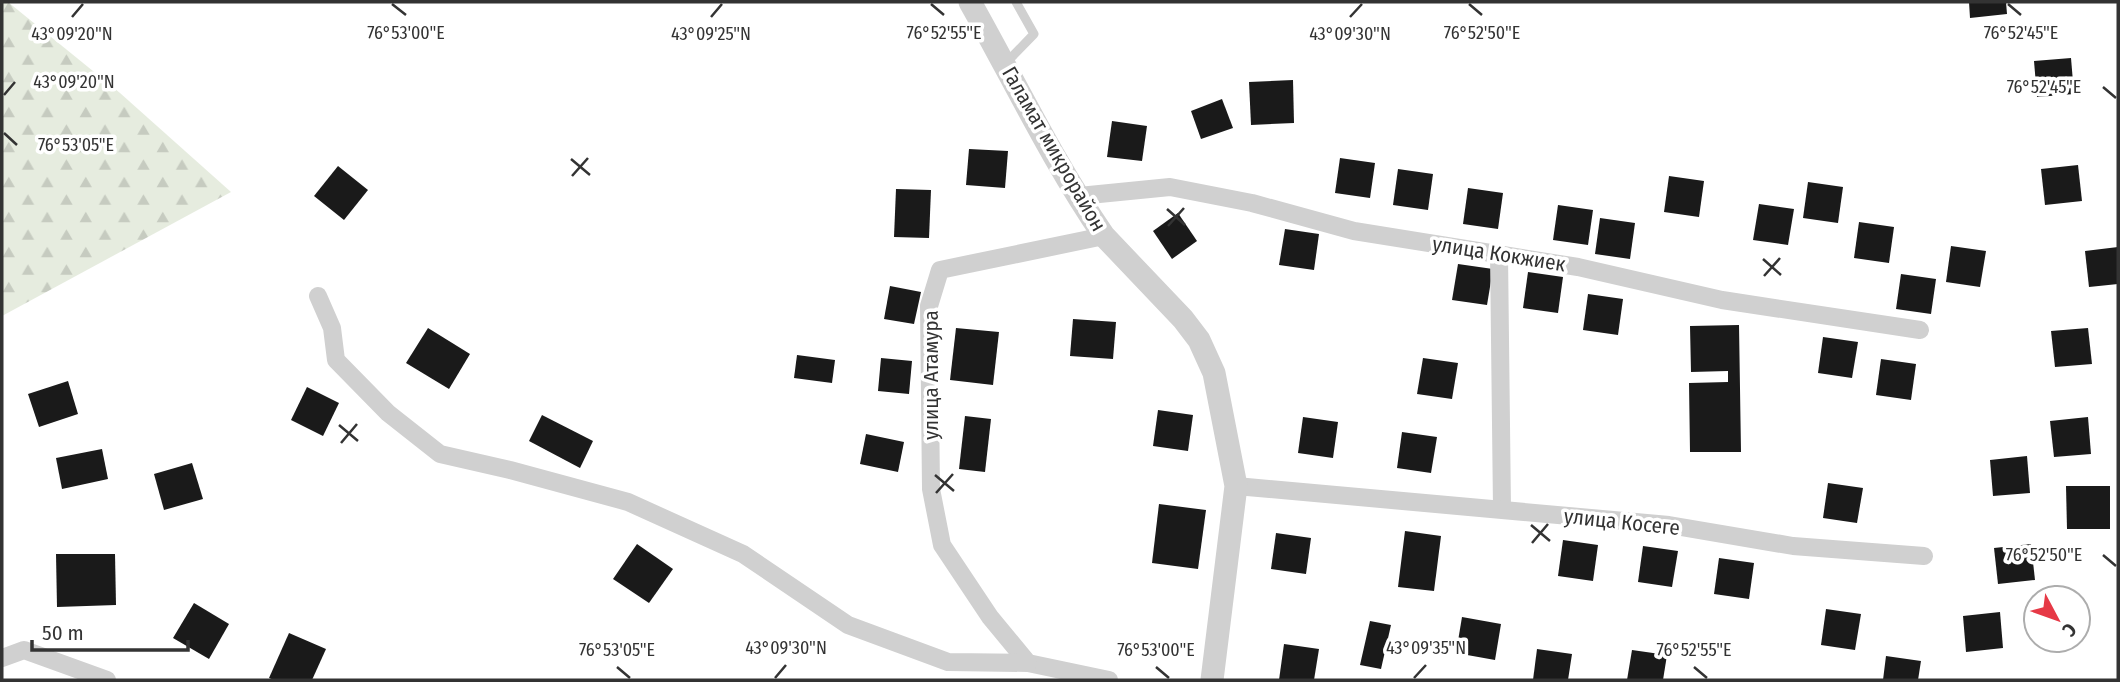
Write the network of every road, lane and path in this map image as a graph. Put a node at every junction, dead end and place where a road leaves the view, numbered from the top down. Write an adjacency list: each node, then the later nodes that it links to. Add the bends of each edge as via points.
1 (970, 2): 3 (street, Галамат микрорайон)
2 (1016, 2): 3 (lane, via 1034,34)
3 (1005, 64): 4 (street, Галамат микрорайон)
4 (1079, 196): 5 (street, Галамат микрорайон); 6 (street, улица Кокжиек, via 1170,187 1252,203 1354,231)
5 (1104, 236): 9 (street, Галамат микрорайон, via 1183,319 1208,355); 13 (street, улица Атамура, via 940,270 929,306 931,489 942,545 990,618)
6 (1499, 254): 8 (street, улица Кокжиек, via 1722,300); 10 (street)
7 (318, 296): 13 (street, via 332,328 336,360 388,412 440,454 628,502 743,554 848,625 948,662)
8 (1920, 330)
9 (1236, 486): 10 (street, улица Косеге); 16 (street, Галамат микрорайон)
10 (1502, 509): 11 (street, улица Косеге, via 1669,525 1793,546)
11 (1924, 555)
12 (2, 658): 14 (street, via 24,650)
13 (1028, 663): 15 (street)
14 (107, 680)
15 (1110, 680)
16 (1212, 680)

